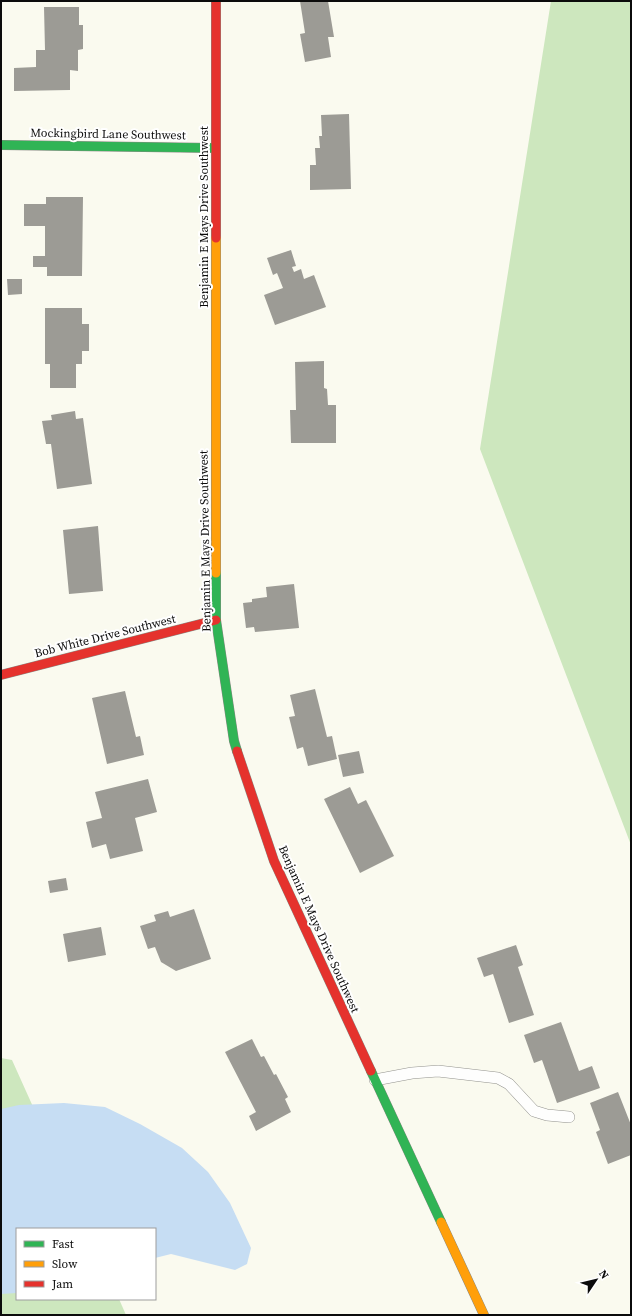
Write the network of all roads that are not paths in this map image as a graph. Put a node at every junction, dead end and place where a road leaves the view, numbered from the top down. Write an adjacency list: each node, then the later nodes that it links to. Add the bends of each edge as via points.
1 (216, 1): 3 (street, Benjamin E Mays Drive Southwest)
2 (1, 145): 3 (street, Mockingbird Lane Southwest)
3 (215, 148): 4 (street, Benjamin E Mays Drive Southwest)
4 (216, 620): 5 (street, Bob White Drive Southwest); 6 (street, Benjamin E Mays Drive Southwest, via 234,742 274,861)
5 (1, 675)
6 (375, 1080): 7 (lane, via 412,1072 438,1071 498,1078 509,1084 534,1111 547,1116); 8 (street, Benjamin E Mays Drive Southwest)
7 (569, 1117)
8 (484, 1315)

